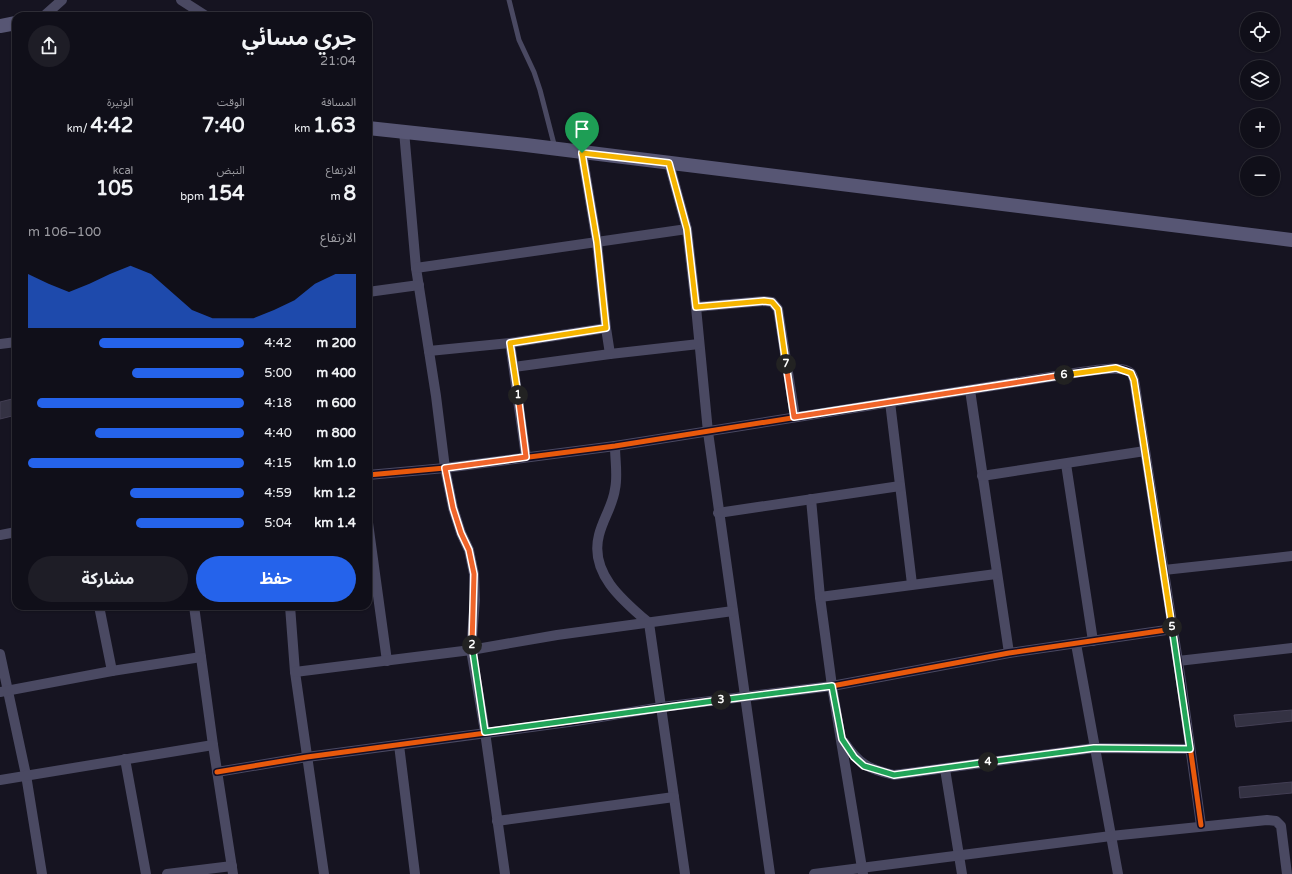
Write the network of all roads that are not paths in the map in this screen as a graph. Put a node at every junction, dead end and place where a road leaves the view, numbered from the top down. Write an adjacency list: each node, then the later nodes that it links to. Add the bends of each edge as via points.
1 (62, 0): 4 (street)
2 (181, 0): 5 (street)
3 (509, 0): 10 (lane, via 518,40 534,72)
4 (48, 12)
5 (200, 12)
6 (12, 24): 7 (main road)
7 (0, 26)
8 (375, 129): 9 (main road)
9 (404, 132): 10 (main road); 16 (street)
10 (555, 149): 11 (main road)
11 (582, 153): 12 (main road); 15 (street)
12 (669, 163): 13 (street); 14 (main road)
13 (687, 229): 15 (street); 19 (street)
14 (1292, 240)
15 (597, 242): 16 (street); 20 (street)
16 (416, 268): 17 (street)
17 (419, 285): 18 (street); 25 (street)
18 (372, 291)
19 (696, 307): 24 (street); 30 (street, via 772,302 778,309)
20 (606, 328): 22 (street); 26 (street)
21 (12, 342): 23 (street)
22 (510, 343): 25 (street); 27 (street)
23 (0, 344)
24 (699, 344): 26 (street); 31 (street)
25 (429, 350): 36 (street)
26 (610, 354): 27 (street)
27 (514, 367): 34 (street)
28 (970, 390): 29 (street); 33 (street, via 1081,372 1116,368 1124,370 1131,373 1134,380); 38 (street)
29 (890, 402): 30 (street); 39 (street)
30 (794, 417): 31 (street)
31 (708, 432): 32 (street); 41 (street)
32 (615, 446): 34 (street); 54 (street, via 616,489 599,534 599,560 612,589)
33 (1146, 450): 35 (street); 45 (street)
34 (526, 457): 36 (street)
35 (1066, 464): 38 (street); 56 (street)
36 (445, 468): 37 (street); 59 (street, via 453,508 469,550 474,574)
37 (372, 475)
38 (982, 476): 46 (street)
39 (900, 486): 40 (street); 48 (street)
40 (810, 499): 41 (street); 49 (street)
41 (718, 513): 53 (street)
42 (12, 533): 43 (street)
43 (0, 535)
44 (1292, 556): 45 (street)
45 (1164, 570): 55 (street)
46 (996, 574): 48 (street); 60 (street)
47 (372, 575): 63 (street)
48 (912, 584): 49 (street)
49 (820, 597): 67 (street)
50 (100, 610): 65 (street)
51 (195, 610): 62 (street)
52 (290, 610): 66 (street)
53 (733, 611): 54 (street); 69 (street)
54 (648, 623): 59 (street); 70 (street)
55 (1173, 629): 56 (street); 64 (street)
56 (1093, 640): 57 (street)
57 (1076, 644): 60 (street); 75 (street)
58 (1292, 648): 64 (street)
59 (472, 650): 63 (street); 71 (street)
60 (1009, 653): 67 (street)
61 (0, 654): 68 (street)
62 (201, 657): 65 (street); 73 (street)
63 (387, 661): 66 (street)
64 (1178, 662): 76 (street)
65 (112, 671): 68 (street)
66 (295, 672): 77 (street)
67 (832, 686): 69 (street); 72 (street)
68 (4, 692): 81 (street)
69 (746, 696): 70 (street); 97 (street)
70 (662, 707): 71 (street); 83 (street)
71 (485, 732): 74 (street); 84 (street)
72 (842, 739): 79 (street, via 854,757 864,766 878,771 894,775); 89 (street)
73 (213, 745): 78 (street); 80 (street)
74 (399, 745): 77 (street); 94 (street)
75 (1094, 748): 76 (street); 79 (street); 86 (street)
76 (1190, 749): 85 (street)
77 (307, 758): 80 (street); 93 (street)
78 (126, 759): 81 (street); 91 (street)
79 (945, 769): 87 (street)
80 (217, 772): 88 (street)
81 (26, 775): 82 (street); 90 (street)
82 (0, 780)
83 (674, 797): 84 (street); 96 (street)
84 (497, 821): 95 (street)
85 (1201, 825): 86 (street); 101 (street, via 1276,821 1281,826)
86 (1111, 836): 87 (street); 100 (street)
87 (957, 855): 89 (street); 99 (street)
88 (233, 870): 92 (street)
89 (862, 871): 98 (street)
90 (42, 874)
91 (146, 874)
92 (167, 874)
93 (324, 874)
94 (415, 874)
95 (505, 874)
96 (685, 874)
97 (770, 874)
98 (814, 874)
99 (962, 874)
100 (1118, 874)
101 (1287, 874)

